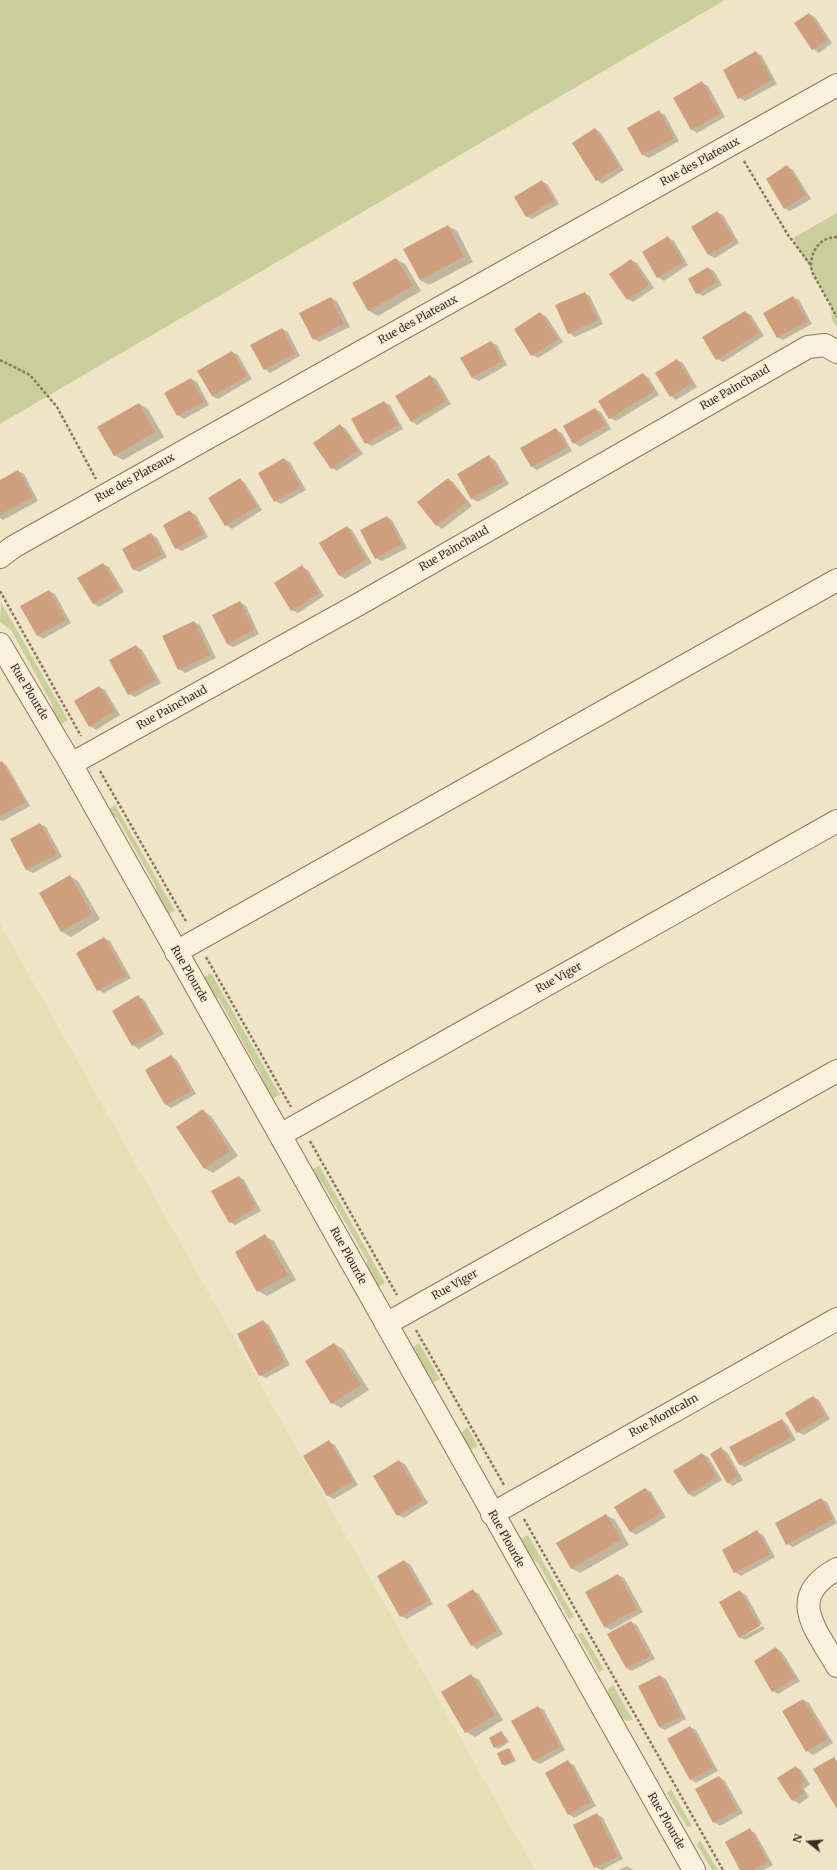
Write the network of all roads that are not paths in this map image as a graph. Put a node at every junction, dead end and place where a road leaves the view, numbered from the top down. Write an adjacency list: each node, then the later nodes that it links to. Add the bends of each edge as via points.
1 (837, 85): 3 (street, Rue des Plateaux, via 105,495 13,547)
2 (837, 352): 6 (street, Rue Painchaud, via 825,345 808,347 367,599)
3 (0, 557)
4 (837, 580): 8 (street)
5 (0, 644): 6 (street, Rue Plourde)
6 (71, 764): 8 (street, Rue Plourde)
7 (837, 821): 10 (street, Rue Viger)
8 (176, 952): 10 (street, Rue Plourde)
9 (837, 1070): 12 (street, Rue Viger)
10 (280, 1135): 12 (street, Rue Plourde)
11 (837, 1318): 13 (street, Rue Montcalm)
12 (386, 1324): 13 (street, Rue Plourde)
13 (492, 1514): 16 (street, Rue Plourde)
14 (837, 1569): 15 (street, via 816,1583 807,1608)
15 (837, 1666)
16 (694, 1870)

